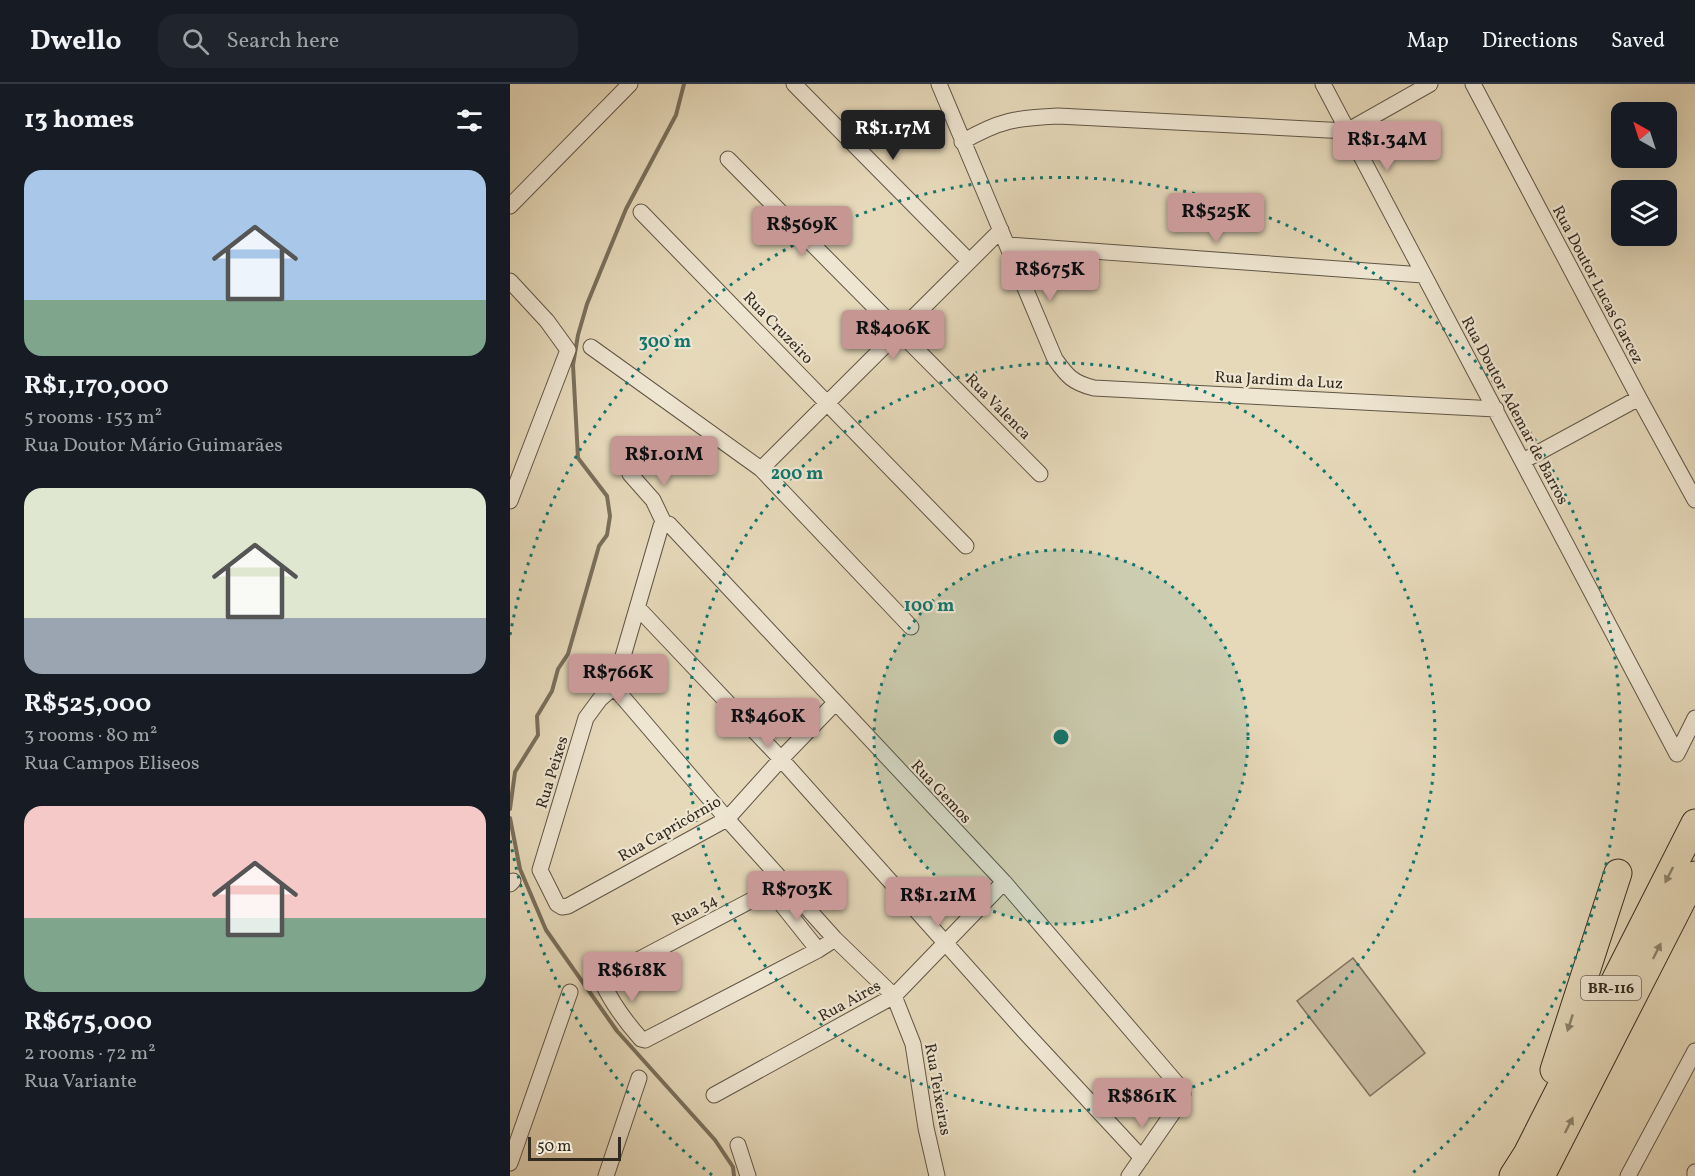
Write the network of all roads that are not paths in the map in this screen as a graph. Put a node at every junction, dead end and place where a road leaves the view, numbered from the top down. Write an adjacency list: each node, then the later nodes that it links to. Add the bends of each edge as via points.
1 (630, 84): 10 (street)
2 (794, 84): 14 (street)
3 (939, 84): 8 (street)
4 (1323, 84): 7 (street, Rua Doutor Ademar de Barros)
5 (1430, 84): 7 (street)
6 (1473, 84): 19 (street, Rua Doutor Lucas Garcez)
7 (1347, 131): 8 (street, via 1058,116 1018,118 987,128); 15 (street, Rua Doutor Ademar de Barros)
8 (962, 142): 12 (street)
9 (728, 159): 17 (street, Rua Valenca)
10 (510, 206)
11 (641, 212): 20 (street, Rua Cruzeiro)
12 (1001, 230): 13 (street); 14 (street)
13 (1008, 245): 15 (street); 21 (street, Rua Jardim da Luz, via 1055,359 1078,384 1094,388)
14 (969, 261): 17 (street)
15 (1423, 275): 21 (street, Rua Doutor Ademar de Barros)
16 (510, 281): 27 (street, via 547,321 567,350)
17 (900, 331): 20 (street); 25 (street, Rua Valenca)
18 (591, 347): 23 (street)
19 (1639, 398): 22 (street); 26 (street, Rua Doutor Lucas Garcez)
20 (827, 403): 23 (street); 29 (street, Rua Cruzeiro)
21 (1496, 409): 22 (street, Rua Doutor Ademar de Barros)
22 (1523, 461): 34 (street, Rua Doutor Ademar de Barros, via 1677,754)
23 (760, 469): 31 (street)
24 (630, 474): 28 (street, via 653,500)
25 (1040, 474)
26 (1695, 500)
27 (510, 501)
28 (664, 523): 30 (street, Rua Peixes); 33 (street, Rua Gemos)
29 (966, 546)
30 (638, 608): 32 (street, Rua Peixes); 35 (street)
31 (910, 627)
32 (614, 687): 36 (street, Rua Teixeiras); 38 (street, Rua Peixes, via 586,718)
33 (836, 703): 35 (street, Rua Capricórnio); 41 (street, Rua Gemos)
34 (1695, 718)
35 (781, 759): 36 (street, Rua Capricórnio); 43 (street)
36 (727, 819): 38 (street, Rua Capricórnio, via 568,906 557,904); 42 (street, Rua Teixeiras)
37 (1695, 823): 53 (highway, BR-116, one-way to 53)
38 (540, 870)
39 (1618, 873): 53 (highway, one-way to 53)
40 (1695, 875): 53 (highway, BR-116, one-way to 40)
41 (1004, 882): 43 (street, Rua Aires); 51 (street, Rua Gemos, via 1179,1086 1181,1101)
42 (835, 939): 44 (street); 46 (street, Rua Teixeiras)
43 (946, 944): 46 (street, Rua Aires); 51 (street)
44 (818, 950): 44 (street, Rua 34, via 642,1040 612,1004 601,980 767,892 775,896)
45 (570, 992): 52 (street)
46 (894, 996): 49 (street, Rua Aires); 56 (street, Rua Teixeiras, via 914,1044)
47 (1695, 1051): 58 (street)
48 (639, 1078): 54 (street)
49 (714, 1095)
50 (738, 1145): 55 (street)
51 (1142, 1158): 57 (street)
52 (510, 1163)
53 (1527, 1169)
54 (606, 1176)
55 (748, 1176)
56 (937, 1176)
57 (1129, 1176)
58 (1628, 1176)

